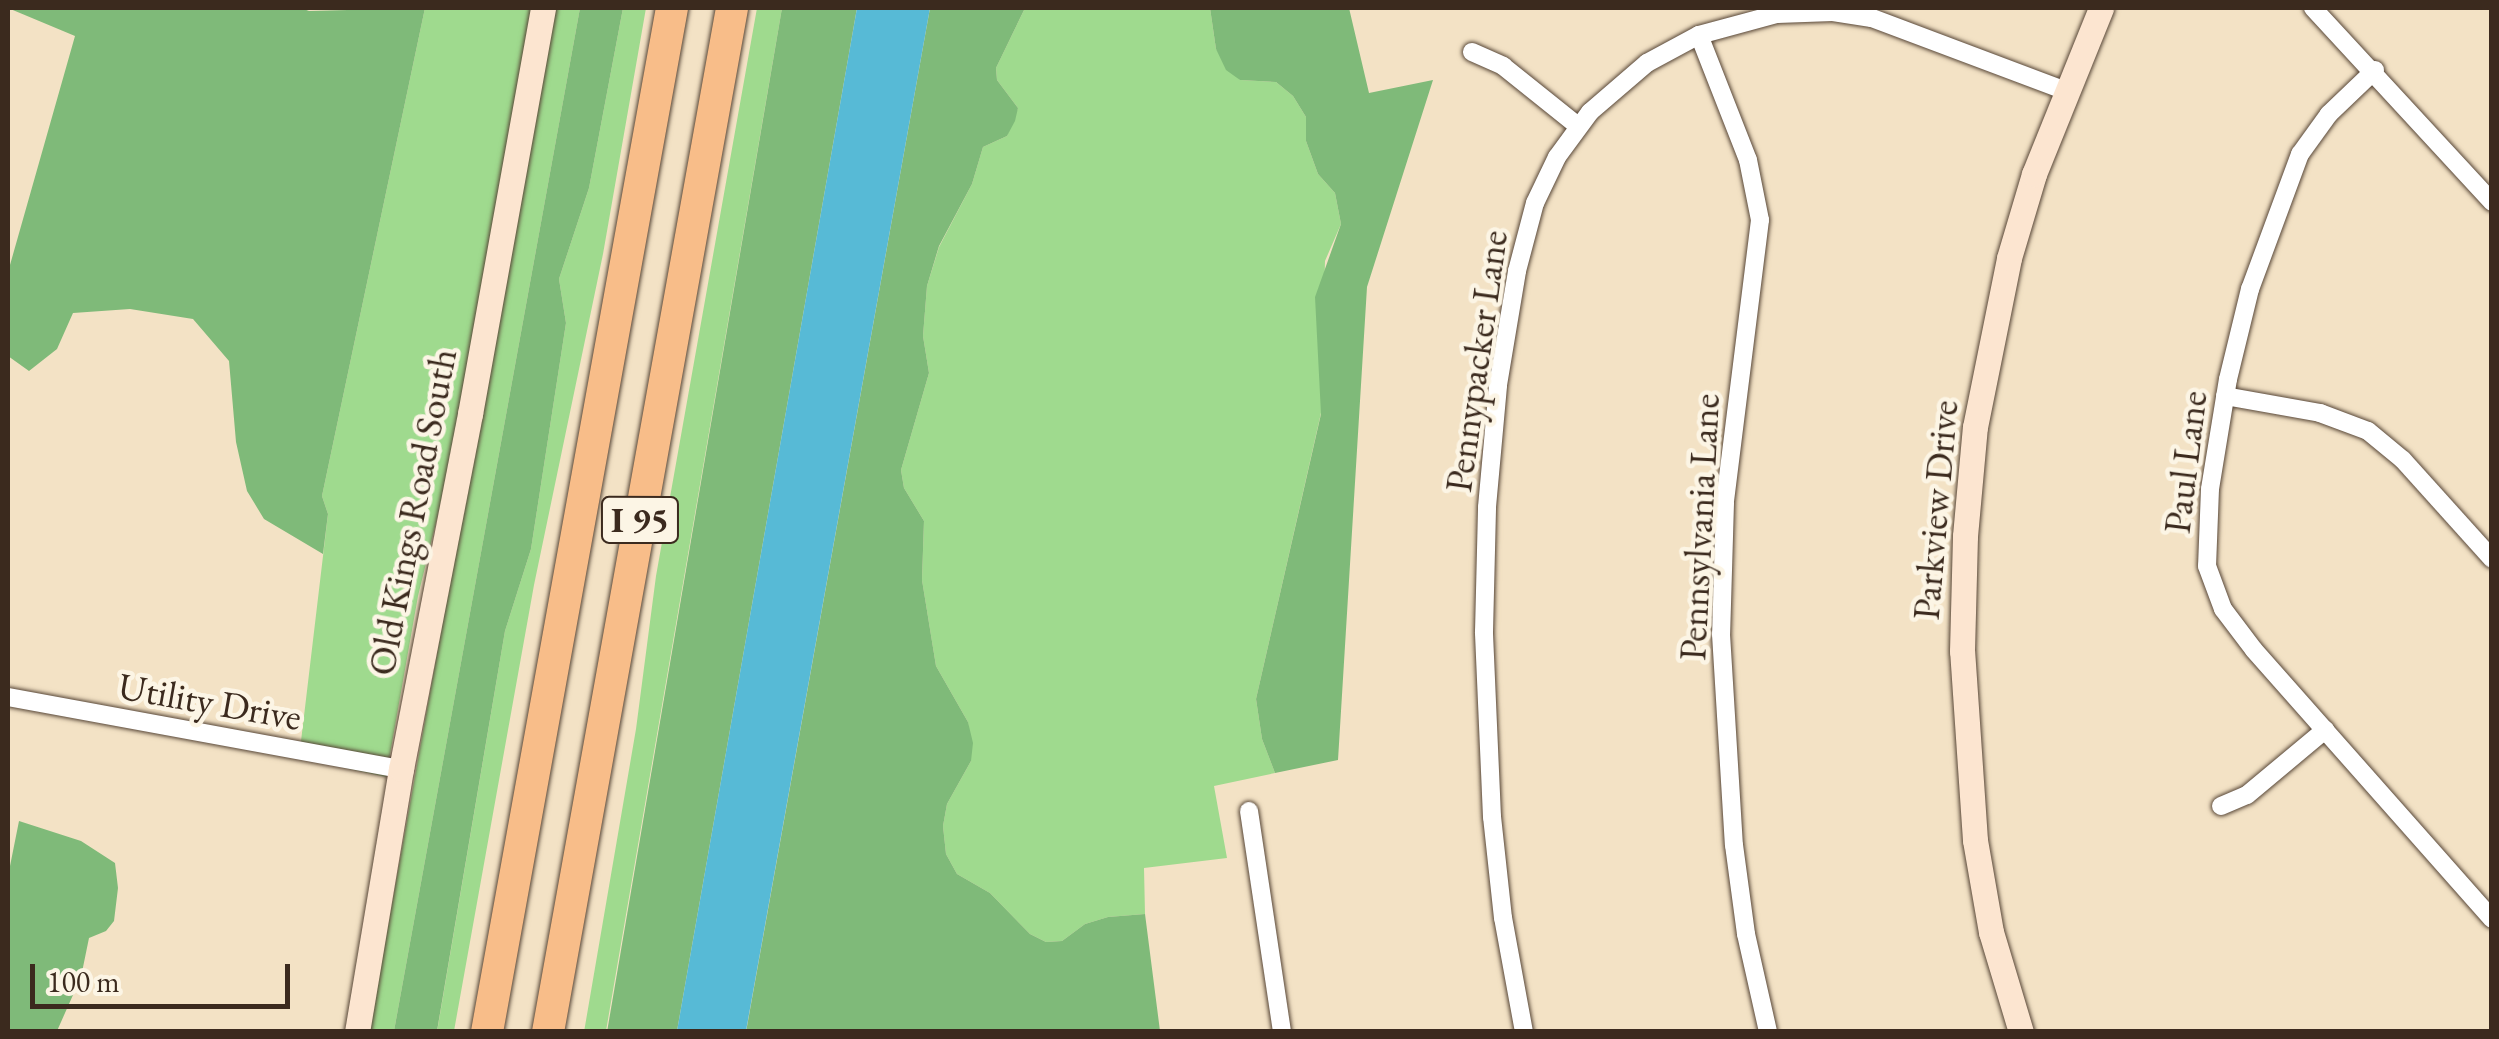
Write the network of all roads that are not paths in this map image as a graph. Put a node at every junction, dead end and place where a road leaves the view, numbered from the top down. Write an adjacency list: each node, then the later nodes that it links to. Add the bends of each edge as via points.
1 (543, 8): 17 (street, Old Kings Road South)
2 (672, 8): 22 (highway, I 95)
3 (732, 8): 23 (highway, I 95)
4 (2101, 8): 10 (street, Parkview Drive)
5 (2313, 8): 9 (street)
6 (1833, 10): 7 (street, Pennypacker Lane, via 1777,14); 10 (street, Pennypacker Lane, via 1906,28)
7 (1699, 35): 11 (street, Pennypacker Lane, via 1630,75); 26 (street, Pennsylvania Lane, via 1748,160 1760,220 1726,503 1721,634 1736,862)
8 (1472, 52): 11 (street, via 1503,66)
9 (2375, 70): 12 (street); 13 (street, Paul Lane, via 2318,128 2294,166 2250,289)
10 (2066, 91): 27 (street, Parkview Drive, via 2005,275 1975,427 1965,536 1962,651 1975,840 1991,932)
11 (1578, 126): 25 (street, Pennypacker Lane, via 1541,188 1521,253 1498,385 1487,507 1484,632 1492,816)
12 (2492, 202)
13 (2225, 396): 14 (street, via 2320,413 2368,430); 16 (street, Paul Lane, via 2206,530 2211,581 2243,637)
14 (2492, 559)
15 (8, 697): 17 (street, Utility Drive)
16 (2325, 730): 18 (street, via 2253,791); 20 (street, Paul Lane)
17 (401, 768): 21 (street, Old Kings Road South)
18 (2222, 806)
19 (1249, 810): 24 (street)
20 (2492, 919)
21 (357, 1032)
22 (487, 1032)
23 (548, 1032)
24 (1282, 1032)
25 (1524, 1032)
26 (1768, 1032)
27 (2021, 1032)

